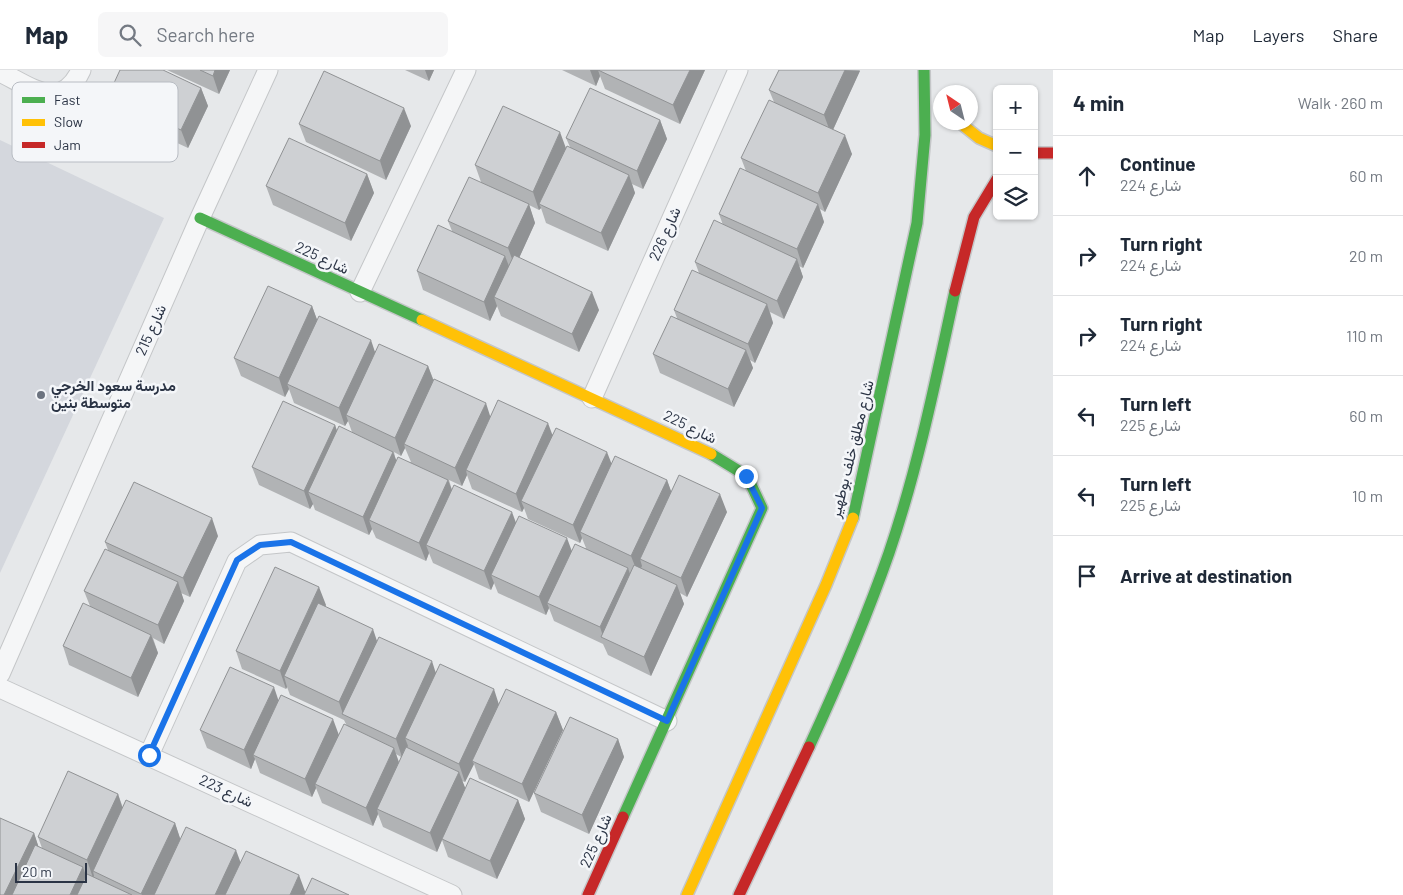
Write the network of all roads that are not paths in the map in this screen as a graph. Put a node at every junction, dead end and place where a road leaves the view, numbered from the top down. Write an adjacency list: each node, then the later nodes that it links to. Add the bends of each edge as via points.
1 (81, 70): 8 (street)
2 (268, 70): 15 (street, شارع 215)
3 (466, 70): 16 (street)
4 (738, 70): 17 (street, شارع 226)
5 (926, 70): 9 (main road); 24 (main road, شارع مطلق خلف بوطهير, via 925,135 917,223 856,510 826,585)
6 (0, 72): 7 (street)
7 (21, 82)
8 (74, 82)
9 (933, 85)
10 (969, 130): 11 (main road)
11 (993, 144)
12 (1038, 154): 13 (main road)
13 (1051, 154)
14 (993, 186): 25 (main road, via 974,217 966,242 914,471 889,553 855,644)
15 (200, 218): 16 (main road, شارع 225); 18 (street, شارع 215)
16 (360, 292): 17 (main road, شارع 225)
17 (592, 398): 20 (main road, شارع 225, via 705,450 746,476 762,508)
18 (0, 674)
19 (0, 688): 21 (street, شارع 223)
20 (667, 721): 21 (street, via 291,542 260,545 237,560); 23 (main road, شارع 225)
21 (149, 755): 22 (street, شارع 223)
22 (452, 895)
23 (588, 895)
24 (687, 895)
25 (739, 895)

